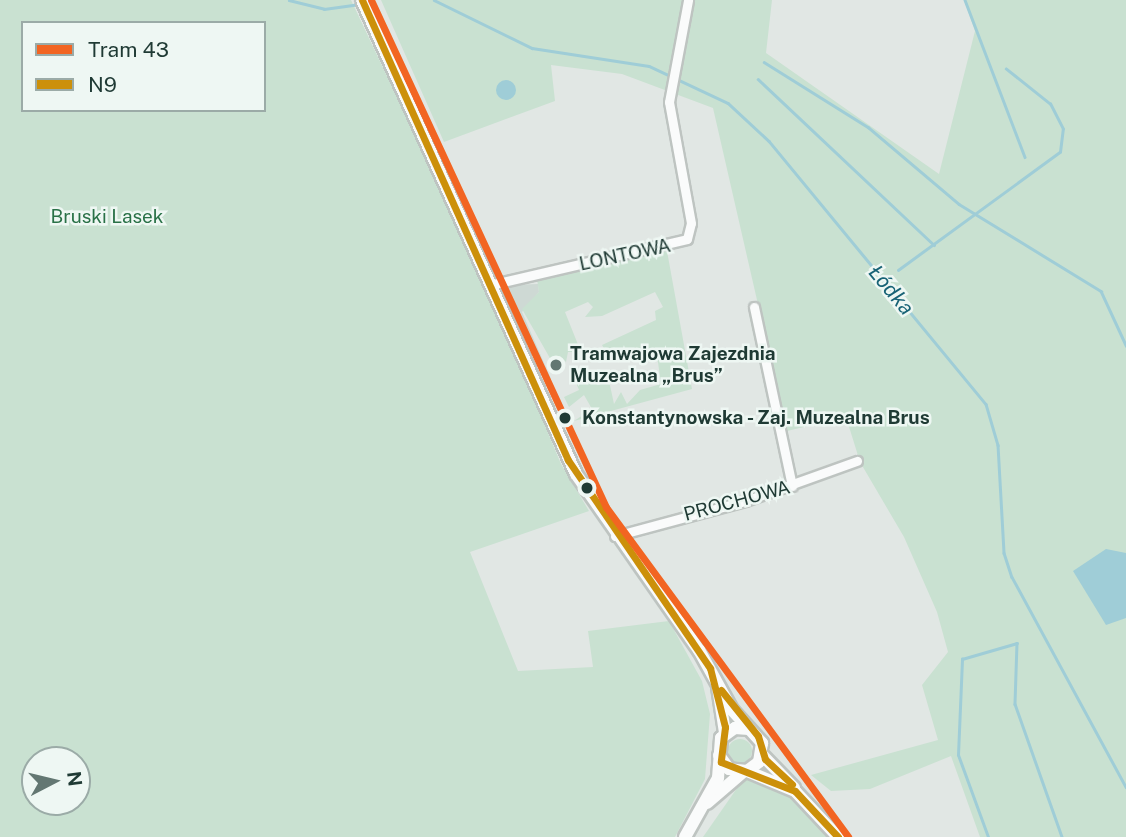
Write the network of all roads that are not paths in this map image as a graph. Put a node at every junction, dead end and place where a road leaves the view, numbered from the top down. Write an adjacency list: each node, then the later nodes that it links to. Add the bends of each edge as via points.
1 (688, 0): 3 (street, LONTOWA, via 670,88 691,223 687,239)
2 (364, 6): 3 (main road)
3 (494, 284): 7 (main road, via 568,460)
4 (754, 307): 6 (street)
5 (857, 461): 6 (street, PROCHOWA)
6 (792, 486): 7 (street, PROCHOWA)
7 (615, 536): 8 (main road, via 699,650)
8 (718, 687): 9 (main road); 10 (main road)
9 (753, 731): 10 (main road); 12 (main road)
10 (725, 733): 11 (main road)
11 (719, 755): 13 (main road, via 726,767); 15 (main road)
12 (762, 755): 13 (main road); 14 (main road)
13 (745, 771): 14 (main road); 15 (main road)
14 (795, 791): 17 (main road)
15 (707, 803): 16 (main road)
16 (685, 837)
17 (838, 837)

